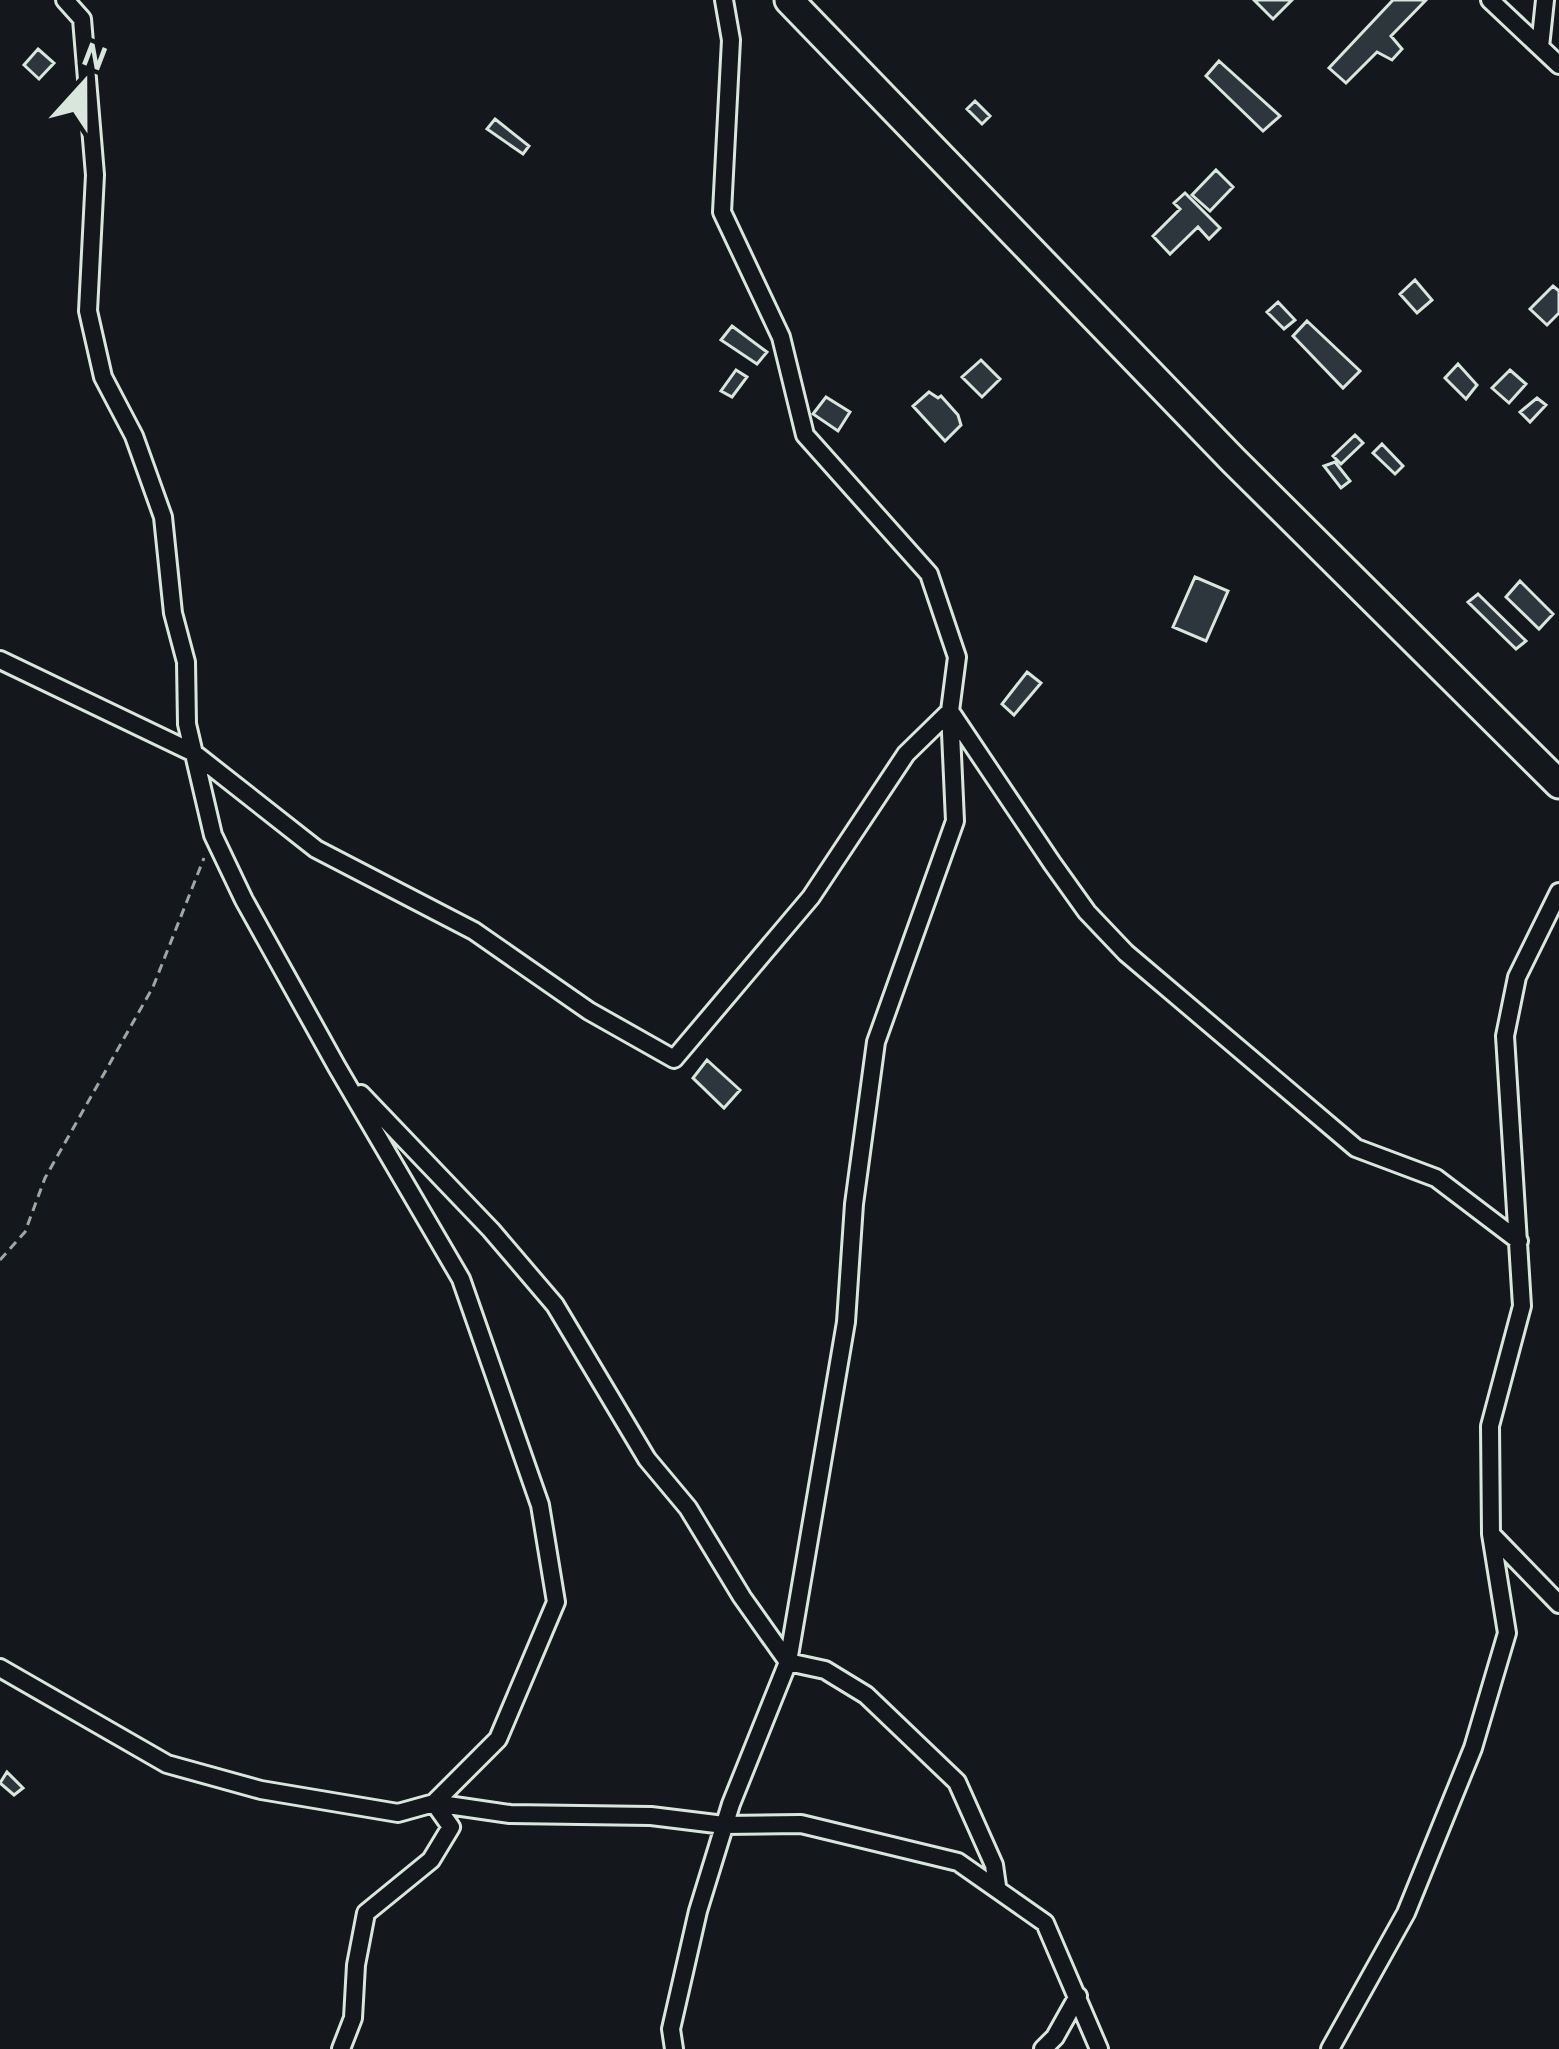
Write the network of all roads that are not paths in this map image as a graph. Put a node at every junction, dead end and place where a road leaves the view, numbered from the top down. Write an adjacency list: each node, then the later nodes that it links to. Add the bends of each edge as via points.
1 (65, 0): 10 (street, via 82,20 95,175 88,311 103,377 163,517)
2 (724, 0): 9 (street, via 731,40 722,212 781,337 805,435 929,574 957,657)
3 (789, 0): 11 (main road)
4 (1490, 0): 6 (street)
5 (1545, 0): 6 (street)
6 (1540, 47): 7 (street)
7 (1559, 65)
8 (0, 660): 10 (street)
9 (950, 711): 10 (street, via 906,754 811,897 674,1059 474,931 316,849); 14 (street, via 1064,879 1126,953 1356,1148 1436,1178); 17 (street, via 956,821 876,1042 846,1322)
10 (194, 753): 13 (street, via 213,835)
11 (1559, 784)
12 (1559, 892): 14 (street, via 1517,977 1505,1036)
13 (337, 1066): 17 (street, via 555,1305 647,1459); 19 (street, via 460,1280 540,1505 556,1602 498,1739)
14 (1520, 1241): 15 (street, via 1522,1306 1490,1426)
15 (1491, 1534): 16 (street); 27 (street, via 1507,1633 1473,1748 1406,1912)
16 (1559, 1604)
17 (788, 1663): 20 (street); 21 (street, via 825,1670 866,1695 957,1782)
18 (0, 1668): 19 (street, via 167,1764 323,1803 398,1813)
19 (434, 1803): 20 (street); 23 (street, via 451,1827 431,1860 367,1913)
20 (724, 1825): 21 (street, via 802,1824 958,1862); 24 (street, via 675,2011)
21 (997, 1886): 22 (street, via 1045,1923)
22 (1078, 1996): 25 (street); 26 (street)
23 (341, 2049)
24 (674, 2049)
25 (1043, 2049)
26 (1099, 2049)
27 (1330, 2049)

